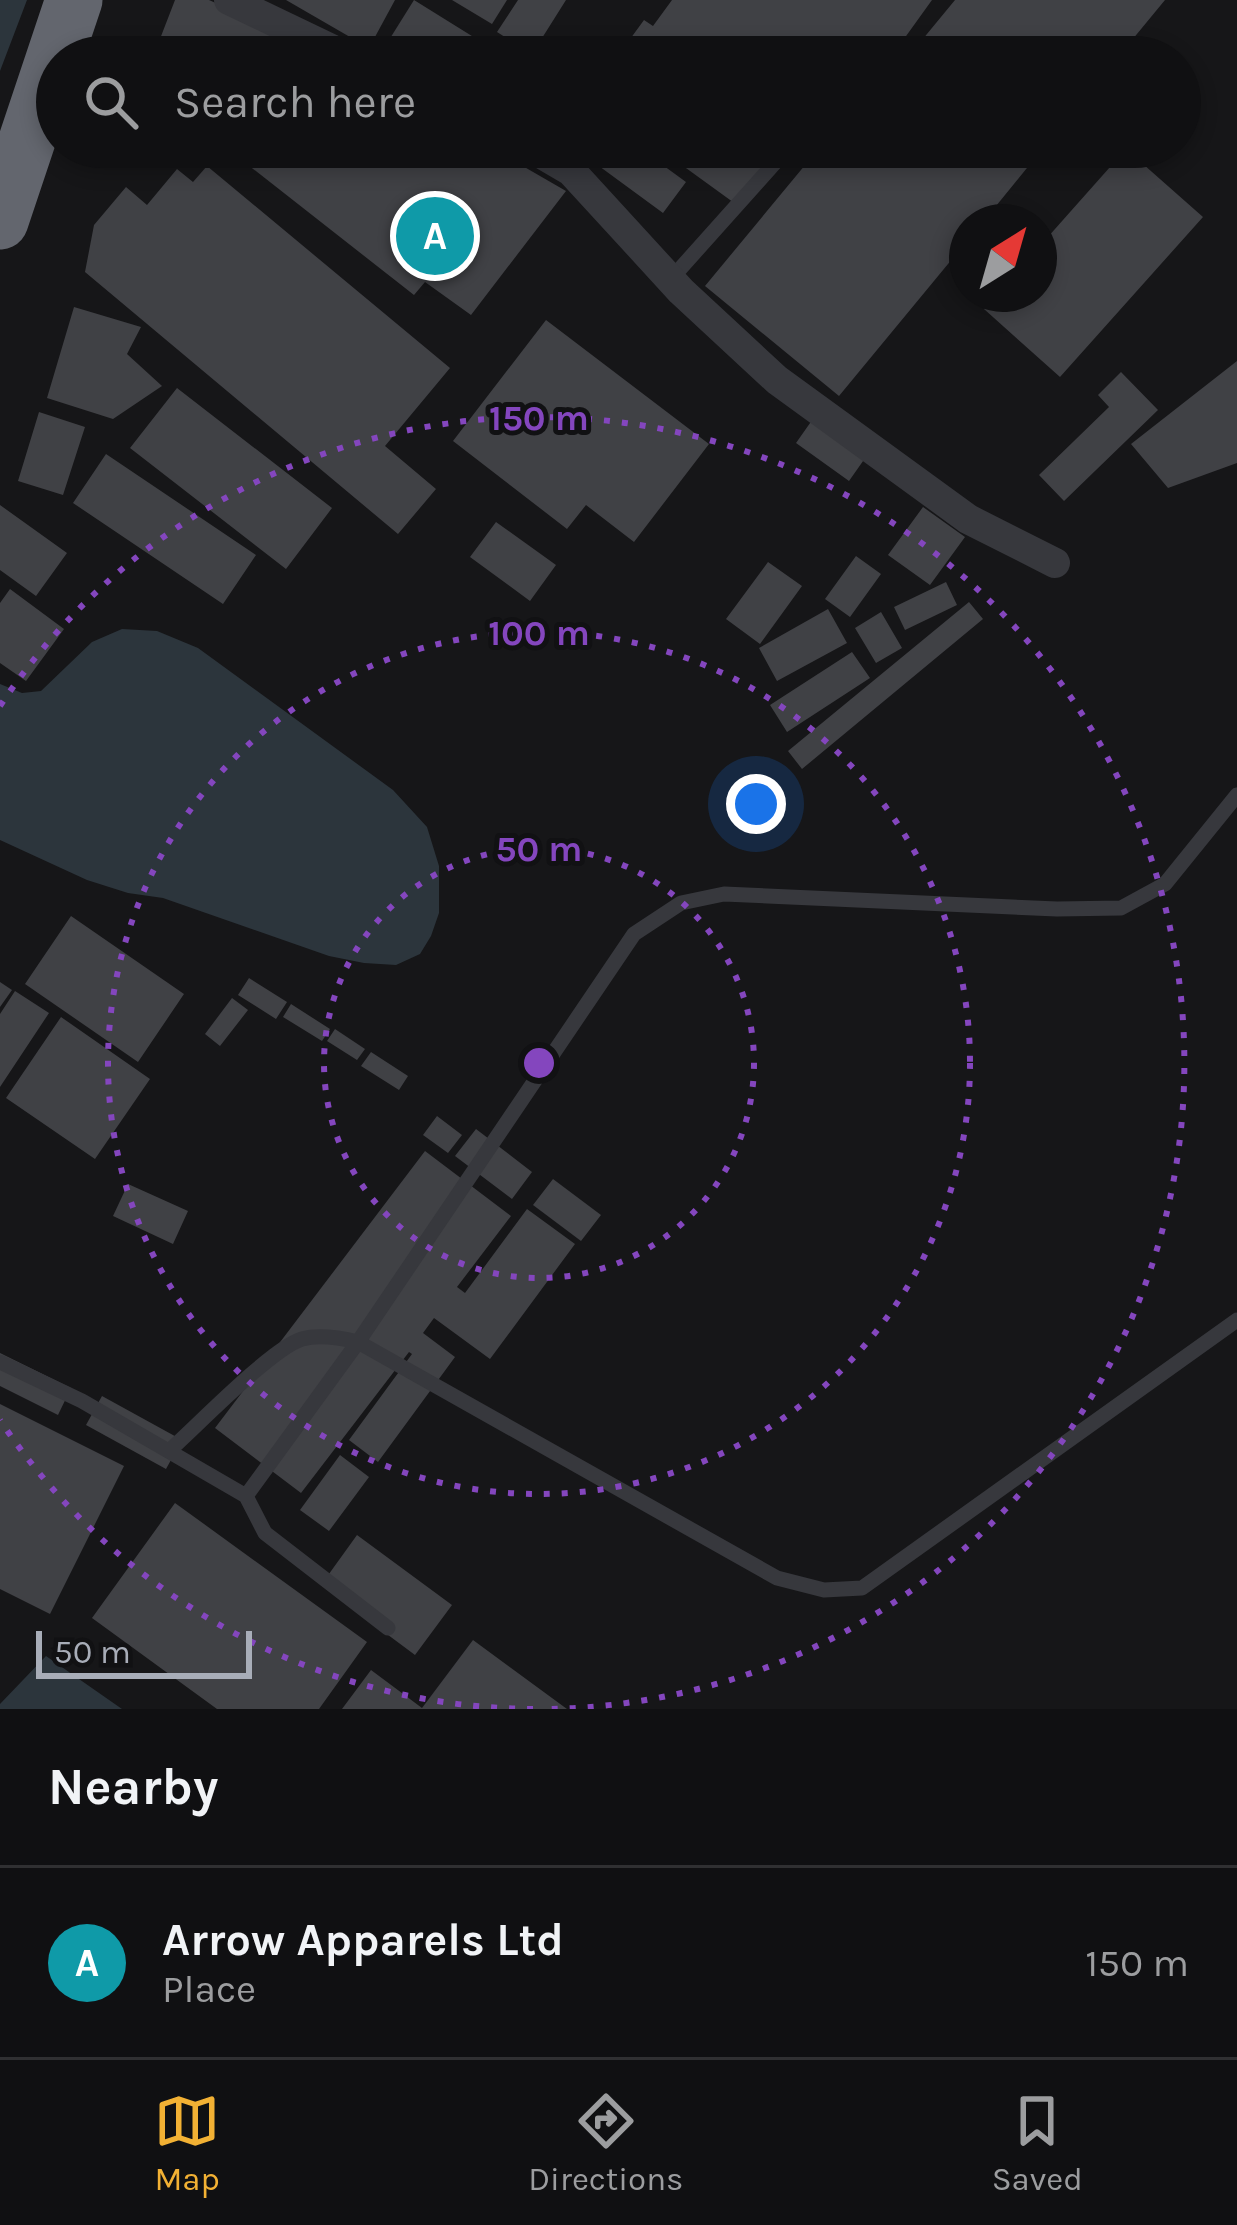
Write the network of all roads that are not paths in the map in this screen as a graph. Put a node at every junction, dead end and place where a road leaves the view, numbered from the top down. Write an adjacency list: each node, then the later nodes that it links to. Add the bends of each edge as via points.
1 (74, 0): 3 (highway)
2 (229, 0): 4 (street)
3 (62, 36)
4 (304, 36)
5 (36, 113): 8 (highway)
6 (566, 168): 9 (street)
7 (770, 168): 9 (lane)
8 (0, 221)
9 (670, 280): 10 (street, via 776,380 968,519)
10 (1055, 563)
11 (1237, 795): 13 (lane, via 1165,884 1121,908 724,894 680,903 634,934)
12 (1237, 1320): 13 (lane, via 862,1588 824,1590 777,1578)
13 (358, 1342): 15 (lane, via 300,1340); 16 (lane)
14 (0, 1362): 15 (lane)
15 (170, 1450): 16 (lane)
16 (246, 1496): 17 (lane, via 265,1533)
17 (388, 1628)

